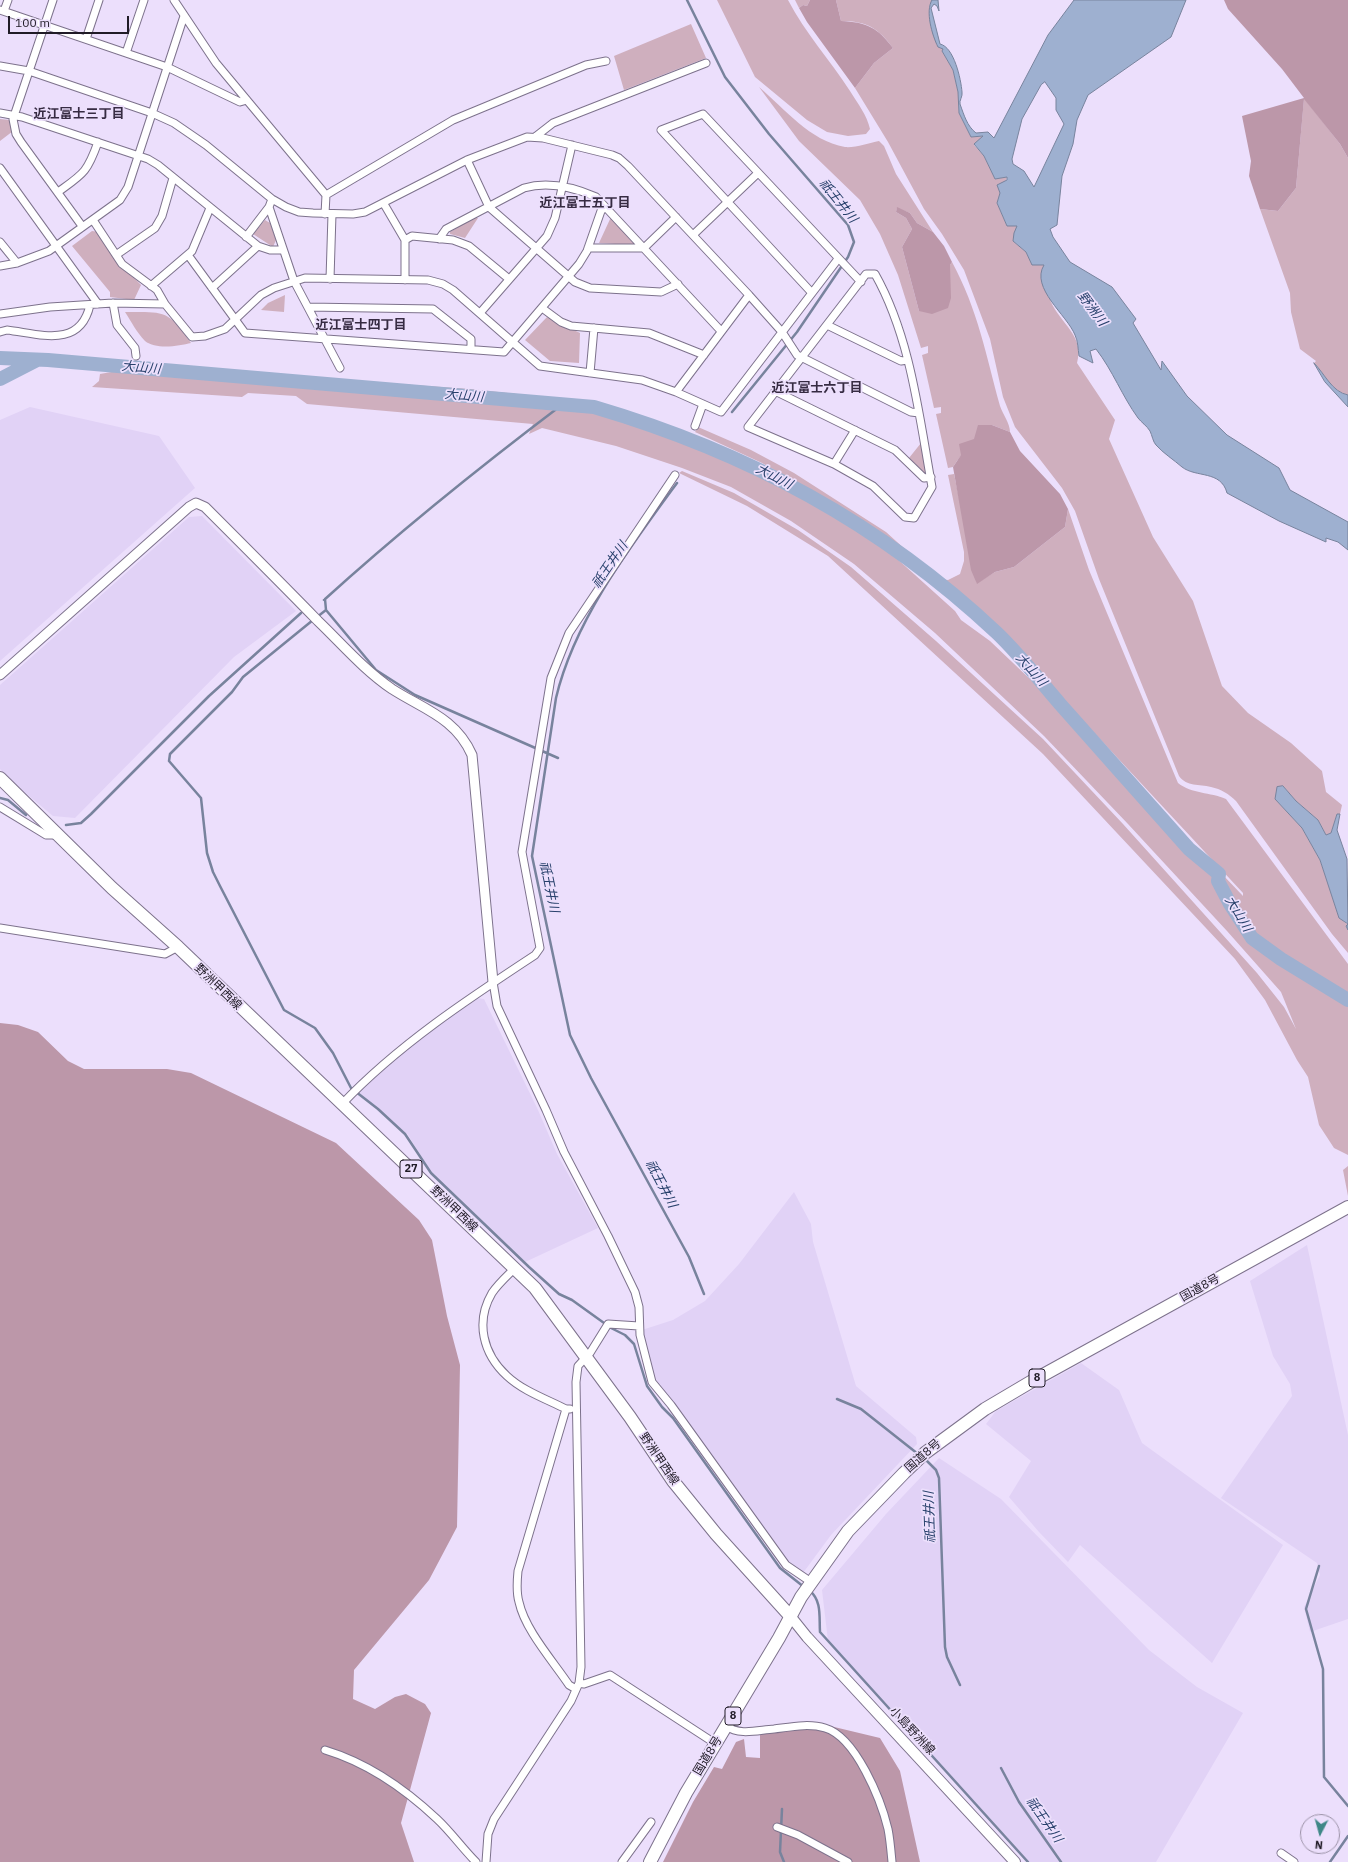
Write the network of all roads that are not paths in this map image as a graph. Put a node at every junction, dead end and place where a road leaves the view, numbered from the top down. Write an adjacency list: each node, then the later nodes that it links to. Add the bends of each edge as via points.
1 (8, 0): 6 (street)
2 (52, 0): 8 (street)
3 (99, 0): 9 (street)
4 (144, 0): 10 (street)
5 (174, 0): 7 (street)
6 (2, 10): 8 (street)
7 (184, 16): 14 (street); 16 (street, via 216,63)
8 (45, 24): 9 (street); 15 (street)
9 (86, 39): 10 (street)
10 (126, 53): 14 (street)
11 (606, 61): 30 (street, via 586,65 453,120)
12 (706, 63): 20 (street, via 552,123)
13 (0, 66): 15 (street)
14 (167, 67): 16 (street, via 240,102); 18 (street)
15 (29, 71): 18 (street); 19 (street)
16 (247, 100): 30 (street)
17 (0, 113): 19 (street)
18 (152, 113): 23 (street); 31 (street, via 190,133)
19 (14, 116): 21 (street); 29 (street, via 16,134)
20 (535, 137): 22 (street); 24 (street, via 527,137)
21 (98, 142): 23 (street); 29 (street, via 91,162 83,174)
22 (572, 145): 28 (street); 39 (street, via 619,158)
23 (138, 156): 27 (street, via 158,165); 40 (street, via 128,187 120,200)
24 (467, 160): 33 (street); 34 (street)
25 (0, 168): 47 (street)
26 (758, 173): 32 (street); 32 (street, via 703,114 660,130); 55 (street)
27 (173, 178): 37 (street); 53 (street, via 162,216 155,228)
28 (562, 186): 34 (street, via 538,184 524,188); 36 (street, via 596,197); 49 (street, via 555,218 547,236)
29 (58, 192): 41 (street)
30 (326, 195): 38 (street)
31 (272, 199): 35 (street); 38 (street, via 299,212)
32 (727, 202): 42 (street); 67 (street)
33 (384, 204): 38 (street, via 365,212); 45 (street)
34 (489, 206): 44 (street, via 446,229); 49 (street)
35 (269, 207): 43 (street); 52 (street)
36 (605, 207): 50 (street, via 601,211); 51 (street)
37 (210, 208): 43 (street); 54 (street, via 198,239)
38 (328, 214): 59 (street)
39 (676, 218): 42 (street); 51 (street)
40 (93, 220): 41 (street); 53 (street)
41 (82, 226): 47 (street)
42 (693, 235): 68 (street)
43 (246, 237): 48 (street)
44 (439, 239): 45 (street, via 412,236); 60 (street, via 453,240 468,246)
45 (405, 240): 61 (street)
46 (0, 242): 56 (street)
47 (57, 245): 56 (street, via 49,251); 70 (street)
48 (258, 246): 52 (street, via 270,250); 66 (street)
49 (536, 248): 58 (street); 60 (street)
50 (588, 248): 51 (street); 58 (street, via 580,264)
51 (644, 248): 64 (street)
52 (283, 250): 62 (street)
53 (116, 255): 65 (street, via 122,264)
54 (188, 255): 65 (street); 66 (street)
55 (838, 259): 63 (street); 67 (street)
56 (17, 263): 57 (street)
57 (0, 266)
58 (569, 276): 64 (street, via 575,282 590,288 661,292); 74 (street)
59 (330, 279): 61 (street); 62 (street, via 305,278)
60 (509, 279): 75 (street)
61 (405, 280): 75 (street, via 428,280 443,284)
62 (294, 281): 73 (street); 77 (street, via 261,295)
63 (861, 282): 78 (street); 89 (street, via 866,274 874,274 885,292)
64 (678, 284): 80 (street)
65 (151, 286): 71 (street, via 157,290)
66 (212, 288): 77 (street)
67 (812, 293): 82 (street)
68 (749, 295): 80 (street); 82 (street)
69 (113, 303): 70 (street); 71 (street); 87 (street, via 117,325 134,348)
70 (98, 304): 72 (street)
71 (165, 304): 77 (street, via 192,337 205,336 225,329)
72 (90, 305): 76 (street); 81 (street, via 87,317 77,330 66,335 52,336 6,330)
73 (308, 307): 83 (street); 85 (street, via 433,309 471,339)
74 (542, 308): 79 (street, via 570,326); 84 (street)
75 (480, 313): 84 (street)
76 (0, 314)
77 (235, 319): 83 (street, via 245,333)
78 (827, 325): 88 (street); 89 (street, via 901,360)
79 (594, 328): 86 (street, via 649,332); 91 (street)
80 (721, 331): 86 (street)
81 (0, 332)
82 (782, 332): 88 (street, via 797,355); 94 (street, via 721,412)
83 (325, 339): 85 (street); 90 (street)
84 (512, 342): 85 (street, via 504,352); 91 (street, via 540,366)
85 (471, 349)
86 (704, 355): 93 (street)
87 (136, 356)
88 (802, 357): 92 (street); 95 (street, via 911,412)
89 (907, 360): 95 (street)
90 (340, 368)
91 (590, 373): 93 (street, via 642,380)
92 (775, 391): 97 (street); 98 (street, via 748,426)
93 (676, 392): 94 (street)
94 (703, 404): 96 (street)
95 (919, 413): 100 (street)
96 (695, 426)
97 (855, 430): 98 (street); 100 (street, via 895,450 924,478)
98 (834, 464): 100 (street, via 872,486 905,517 914,518 932,487)
99 (675, 475): 107 (street, via 569,633 551,678 522,852 540,948)
100 (931, 477)
101 (0, 674): 107 (street, via 189,507 196,504 205,507 363,666 393,690 426,707 456,729 467,744 472,755)
102 (0, 778): 104 (main road, 野洲甲西線 / 27)
103 (0, 807): 104 (street, via 46,835)
104 (58, 835): 106 (main road, 野洲甲西線 / 27)
105 (0, 928): 106 (street, via 165,954)
106 (178, 948): 108 (main road, 野洲甲西線 / 27)
107 (493, 982): 108 (street, via 402,1049); 111 (street, via 496,1006 564,1152 635,1292 639,1307)
108 (342, 1104): 110 (main road, 野洲甲西線 / 27)
109 (1348, 1207): 115 (main road, 国道8号 / 8, via 985,1409 925,1453 846,1528)
110 (515, 1268): 112 (main road, 野洲甲西線 / 27, via 535,1288); 113 (street, via 492,1292 484,1309 482,1326 485,1344 507,1376)
111 (639, 1326): 112 (street, via 608,1324); 115 (street, via 652,1382 786,1564)
112 (585, 1358): 114 (street, via 578,1366); 116 (main road, 野洲甲西線 / 27, via 630,1417 673,1481 716,1534)
113 (566, 1409): 114 (street); 117 (street, via 518,1571 517,1590 519,1603 528,1624 569,1685)
114 (576, 1410): 117 (street, via 581,1667)
115 (810, 1582): 116 (main road, 国道8号 / 8)
116 (791, 1616): 118 (main road, 国道8号 / 8); 130 (main road, 小島野洲線, via 807,1637)
117 (577, 1686): 119 (street, via 610,1675); 125 (street, via 494,1819 488,1834)
118 (726, 1726): 119 (main road, 国道8号 / 8); 129 (street, via 739,1732 803,1726 826,1728 843,1739 876,1790 888,1829)
119 (716, 1744): 127 (main road, 国道8号 / 8, via 686,1793)
120 (325, 1750): 124 (street, via 365,1765 390,1780 437,1819)
121 (651, 1822): 126 (street)
122 (777, 1827): 128 (street, via 798,1835)
123 (1281, 1853): 131 (street)
124 (476, 1862)
125 (486, 1862)
126 (622, 1862)
127 (650, 1862)
128 (848, 1862)
129 (892, 1862)
130 (1015, 1862)
131 (1294, 1862)

